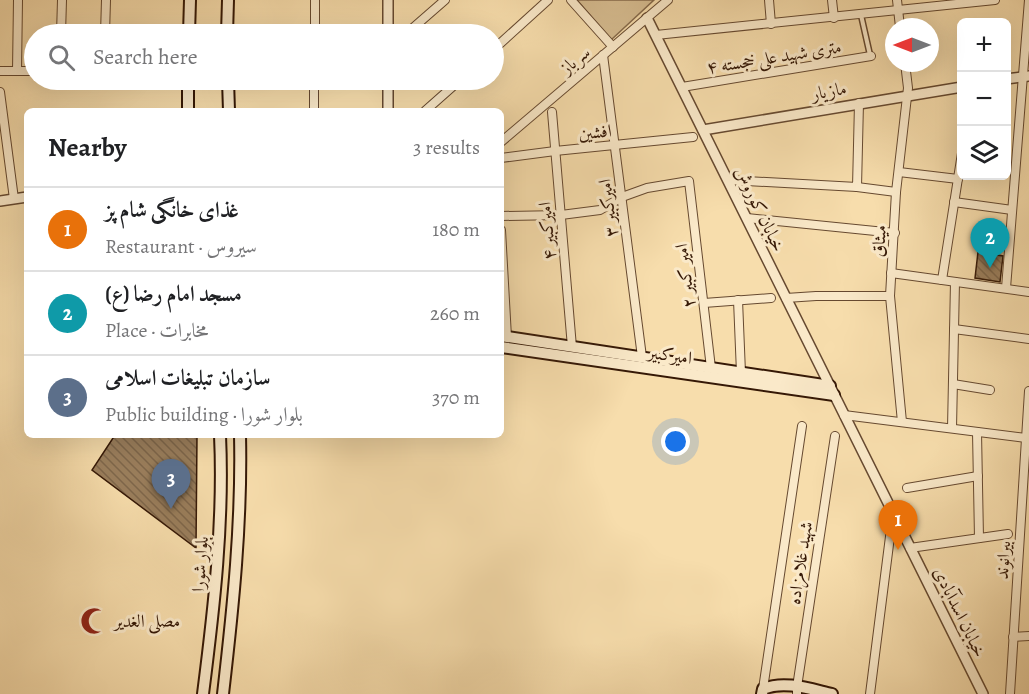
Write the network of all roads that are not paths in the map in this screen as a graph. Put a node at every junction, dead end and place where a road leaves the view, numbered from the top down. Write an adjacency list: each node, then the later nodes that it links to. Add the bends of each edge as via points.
1 (18, 0): 37 (street)
2 (62, 0): 23 (street)
3 (106, 0): 24 (street)
4 (190, 0): 25 (main road)
5 (228, 0): 26 (main road)
6 (315, 0): 27 (street)
7 (388, 0): 28 (street)
8 (445, 0): 29 (street)
9 (548, 0): 32 (street)
10 (571, 0): 33 (street)
11 (668, 0): 20 (street, سرباز)
12 (769, 0): 30 (street)
13 (832, 0): 21 (street)
14 (897, 0): 18 (street)
15 (995, 0): 17 (street)
16 (1029, 0): 40 (street)
17 (960, 2): 18 (street)
18 (898, 10): 19 (street); 22 (street)
19 (861, 15): 21 (street); 35 (lane)
20 (647, 18): 31 (street, خیابان کوروش); 33 (street, سرباز)
21 (834, 18): 30 (street)
22 (899, 18)
23 (61, 24)
24 (105, 24)
25 (189, 24)
26 (227, 24)
27 (315, 24)
28 (388, 24)
29 (417, 24)
30 (771, 24): 31 (street)
31 (656, 35): 42 (street, خیابان کوروش)
32 (504, 40)
33 (613, 47): 34 (street, سرباز)
34 (603, 55): 60 (street, سرباز); 61 (street, امیرکبیر ۳)
35 (871, 56): 42 (street, ۴ متری شهید علی خجسته)
36 (0, 71): 37 (street)
37 (17, 71): 38 (street)
38 (24, 71)
39 (905, 72): 50 (street, میثاق)
40 (1026, 76): 41 (street); 74 (street)
41 (1011, 78)
42 (682, 87): 58 (street, خیابان کوروش)
43 (957, 88): 50 (street, مازیار)
44 (188, 90): 52 (main road)
45 (228, 90): 53 (main road)
46 (314, 90): 54 (street)
47 (388, 90): 55 (street)
48 (449, 90): 56 (street)
49 (0, 92): 71 (street)
50 (907, 95): 51 (street, مازیار); 64 (street, میثاق)
51 (860, 103): 58 (street, مازیار); 67 (street)
52 (188, 108)
53 (229, 108)
54 (314, 108)
55 (388, 108)
56 (428, 108)
57 (552, 112): 62 (street, امیرکبیر ۴)
58 (703, 130): 66 (street, خیابان کوروش)
59 (693, 137): 61 (street, افشین)
60 (504, 139)
61 (616, 145): 62 (street, افشین); 70 (street, امیرکبیر ۳)
62 (555, 150): 63 (street, افشین); 75 (street, امیرکبیر ۴)
63 (504, 158)
64 (899, 172): 65 (street); 68 (street, میثاق)
65 (957, 179): 73 (street)
66 (728, 180): 67 (street); 77 (street, خیابان کوروش)
67 (856, 187): 68 (street)
68 (896, 192): 78 (street, میثاق)
69 (24, 197): 71 (street)
70 (622, 197): 75 (street, via 600,210); 88 (street, امیر کبیر ۲, via 647,188 689,182); 94 (street, امیرکبیر ۳)
71 (14, 199): 72 (street)
72 (0, 201)
73 (954, 202): 74 (street); 80 (street)
74 (1012, 210): 82 (street)
75 (561, 215): 76 (street); 93 (street, امیرکبیر ۴)
76 (504, 216)
77 (747, 218): 78 (street); 86 (street, خیابان کوروش)
78 (895, 233): 79 (street, میثاق)
79 (891, 273): 80 (street); 84 (street, میثاق)
80 (942, 280): 81 (street)
81 (955, 282): 82 (street); 89 (street)
82 (1006, 288): 83 (street)
83 (1029, 292)
84 (890, 296): 86 (street); 103 (street, میثاق)
85 (771, 298): 87 (street)
86 (786, 298): 100 (street, خیابان کوروش)
87 (738, 300): 88 (street); 97 (street)
88 (704, 303): 96 (street, امیر کبیر ۲)
89 (954, 329): 91 (street); 98 (street)
90 (504, 336): 93 (main road, امیرکبیر)
91 (1029, 339)
92 (504, 347): 95 (main road, امیرکبیر)
93 (572, 347): 94 (main road, امیرکبیر)
94 (642, 357): 95 (main road, امیرکبیر)
95 (666, 366): 96 (main road, امیرکبیر); 100 (main road, امیرکبیر)
96 (711, 368): 97 (main road, امیرکبیر)
97 (741, 373): 100 (main road, امیرکبیر)
98 (953, 384): 99 (street); 105 (street)
99 (990, 390)
100 (832, 391): 102 (street, خیابان کوروش)
101 (1029, 391): 110 (street, بیرانوند)
102 (844, 415): 103 (street); 113 (street, خیابان اسدآبادی)
103 (902, 422): 105 (street)
104 (802, 426): 120 (street)
105 (952, 428): 106 (street)
106 (977, 432): 110 (street); 111 (street)
107 (835, 436): 119 (street, شهید غلامزاده)
108 (220, 438): 121 (main road, بلوار شورا, via 219,545)
109 (240, 438): 122 (main road, بلوار شورا, via 238,548)
110 (1026, 438): 118 (street, بیرانوند)
111 (978, 476): 112 (street); 115 (street)
112 (906, 488)
113 (893, 513): 116 (street, خیابان اسدآبادی); 124 (street)
114 (1008, 534): 115 (street)
115 (979, 538): 116 (street)
116 (910, 548): 125 (street, خیابان اسدآبادی)
117 (1029, 636): 118 (street)
118 (1013, 638): 126 (street, بیرانوند)
119 (797, 690): 120 (main road, via 782,685); 123 (main road)
120 (762, 692)
121 (203, 694)
122 (223, 694)
123 (832, 694)
124 (870, 694)
125 (983, 694)
126 (1010, 694)

